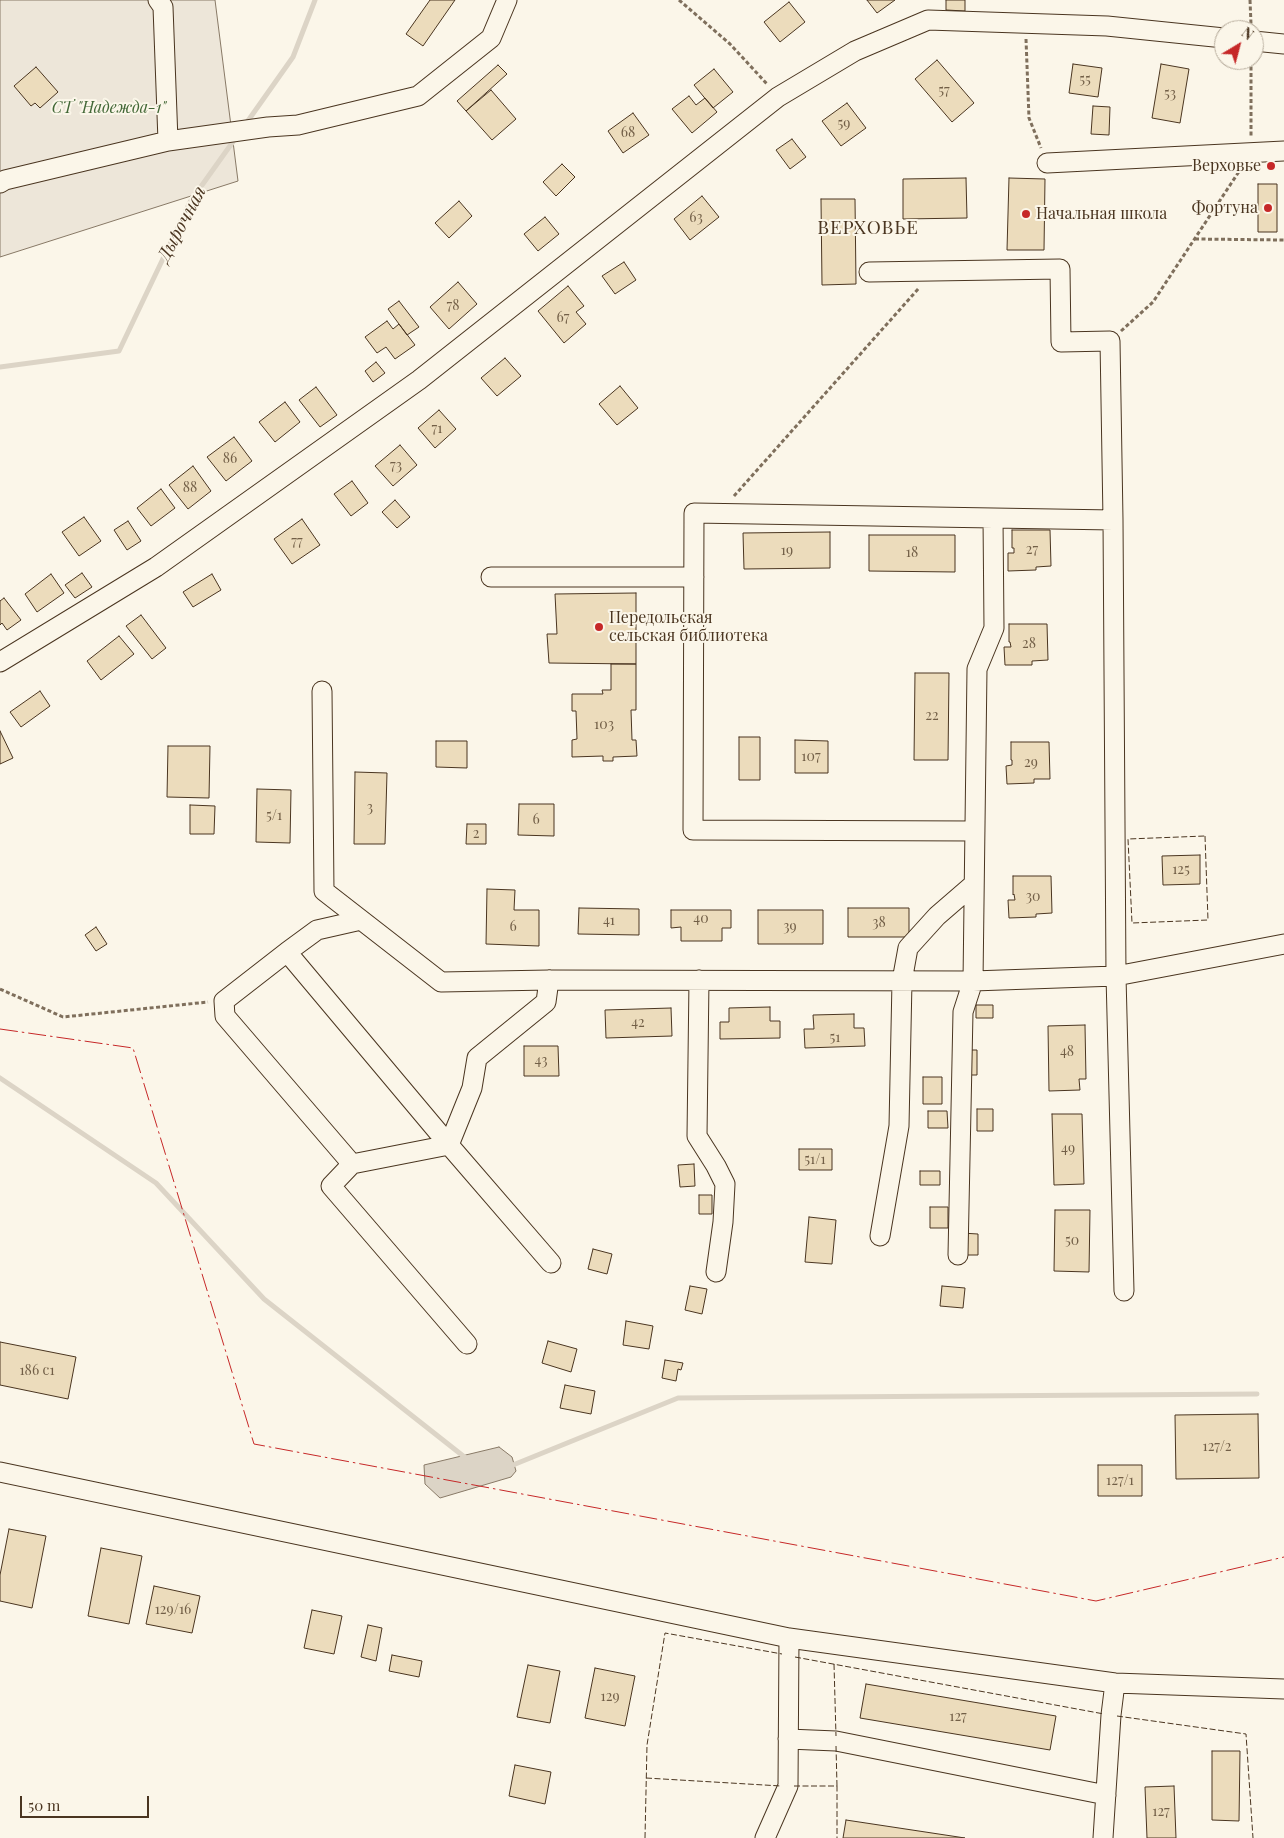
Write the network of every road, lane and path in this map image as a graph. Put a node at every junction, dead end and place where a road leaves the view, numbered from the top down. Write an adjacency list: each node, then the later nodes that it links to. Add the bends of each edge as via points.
1 (158, 0): 12 (street, via 163,7)
2 (507, 0): 12 (street, via 491,38 418,96 298,125)
3 (679, 0): 11 (path, via 730,44)
4 (1250, 0): 5 (path)
5 (1251, 20)
6 (1026, 23): 7 (street, via 1107,26); 11 (street, via 928,20 855,51); 15 (path, via 1029,118)
7 (1214, 37)
8 (1264, 42): 9 (street)
9 (1284, 44)
10 (1251, 70): 14 (path)
11 (778, 97): 27 (street, via 419,380 156,567)
12 (168, 141): 16 (street)
13 (1284, 151): 14 (street)
14 (1251, 154): 15 (street); 17 (path)
15 (1047, 163)
16 (2, 178)
17 (1194, 239): 18 (path); 21 (path, via 1153,302)
18 (1284, 240)
19 (934, 271): 20 (street); 21 (street, via 1060,269 1061,342); 22 (path)
20 (869, 272)
21 (1110, 341): 24 (street)
22 (719, 514): 23 (street); 25 (street, via 694,513)
23 (993, 518): 24 (street); 29 (street, via 994,628 977,669)
24 (1113, 520): 34 (street)
25 (694, 576): 26 (street); 29 (street, via 692,830)
26 (490, 577)
27 (0, 662)
28 (322, 691): 31 (street, via 324,891)
29 (975, 831): 30 (street)
30 (974, 884): 37 (street, via 937,916 908,948); 38 (street)
31 (361, 920): 33 (street, via 317,930); 35 (street, via 441,982)
32 (1284, 944): 34 (street)
33 (287, 952): 40 (street); 41 (street)
34 (1116, 976): 38 (street); 47 (street)
35 (549, 980): 36 (street); 41 (street, via 546,1002 477,1058 472,1088)
36 (699, 980): 37 (street); 46 (street, via 697,1136 725,1184)
37 (902, 981): 38 (street); 43 (street, via 899,1126)
38 (973, 981): 44 (street, via 963,1012)
39 (0, 989): 40 (path, via 63,1017)
40 (224, 1001): 42 (street, via 224,1016)
41 (449, 1145): 42 (street); 45 (street)
42 (352, 1164): 48 (street, via 331,1186)
43 (880, 1236)
44 (958, 1255)
45 (551, 1263)
46 (716, 1272)
47 (1124, 1291)
48 (467, 1344)
49 (0, 1472): 50 (street)
50 (789, 1638): 51 (street); 53 (street)
51 (1115, 1683): 52 (street); 54 (street)
52 (1284, 1689)
53 (788, 1739): 54 (street, via 836,1741); 55 (street, via 788,1786)
54 (1106, 1796): 56 (street)
55 (765, 1838)
56 (1103, 1838)

